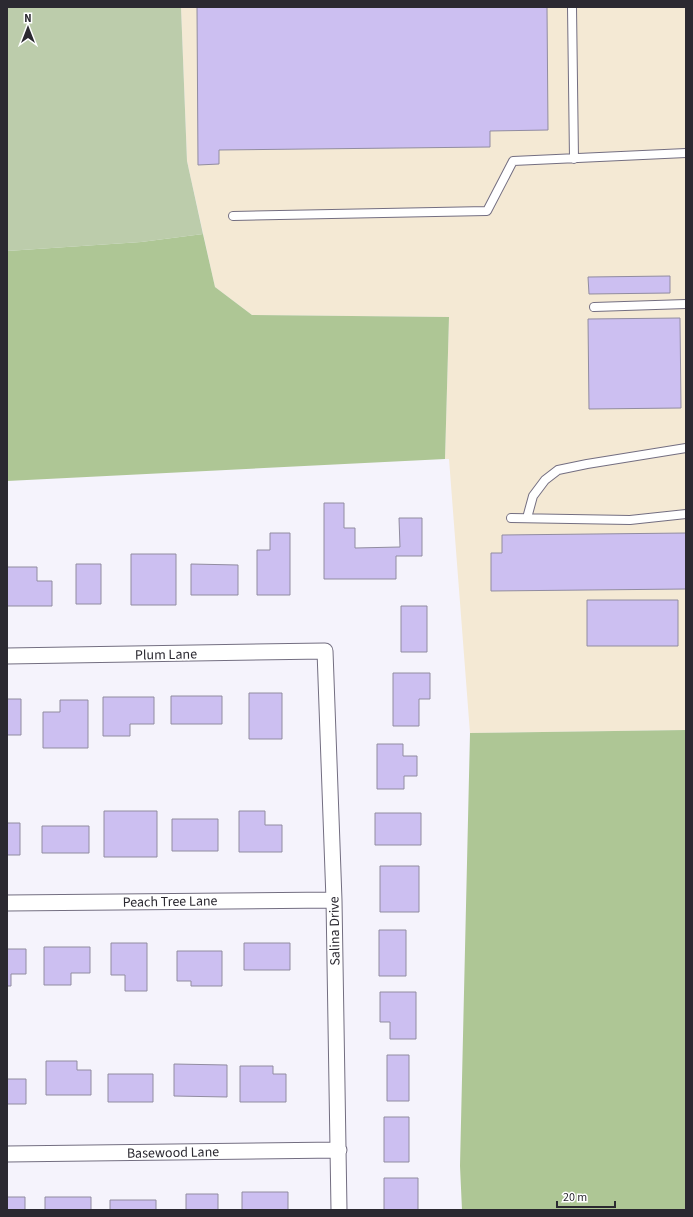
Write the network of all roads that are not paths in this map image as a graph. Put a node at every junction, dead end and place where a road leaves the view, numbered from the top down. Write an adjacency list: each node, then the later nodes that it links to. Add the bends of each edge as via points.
1 (572, 7): 3 (lane)
2 (686, 153): 3 (lane)
3 (574, 159): 4 (lane, via 513,161 487,211)
4 (233, 216)
5 (686, 304): 6 (lane)
6 (594, 307)
7 (686, 448): 10 (lane, via 558,470 545,480 533,496)
8 (686, 514): 10 (lane, via 630,520)
9 (512, 518): 10 (lane)
10 (527, 518)
11 (325, 651): 12 (street, Plum Lane); 13 (street, Salina Drive)
12 (7, 656)
13 (334, 900): 14 (street, Peach Tree Lane); 15 (street, Salina Drive)
14 (7, 903)
15 (338, 1150): 16 (street, Basewood Lane); 17 (street, Salina Drive)
16 (7, 1154)
17 (339, 1210)

